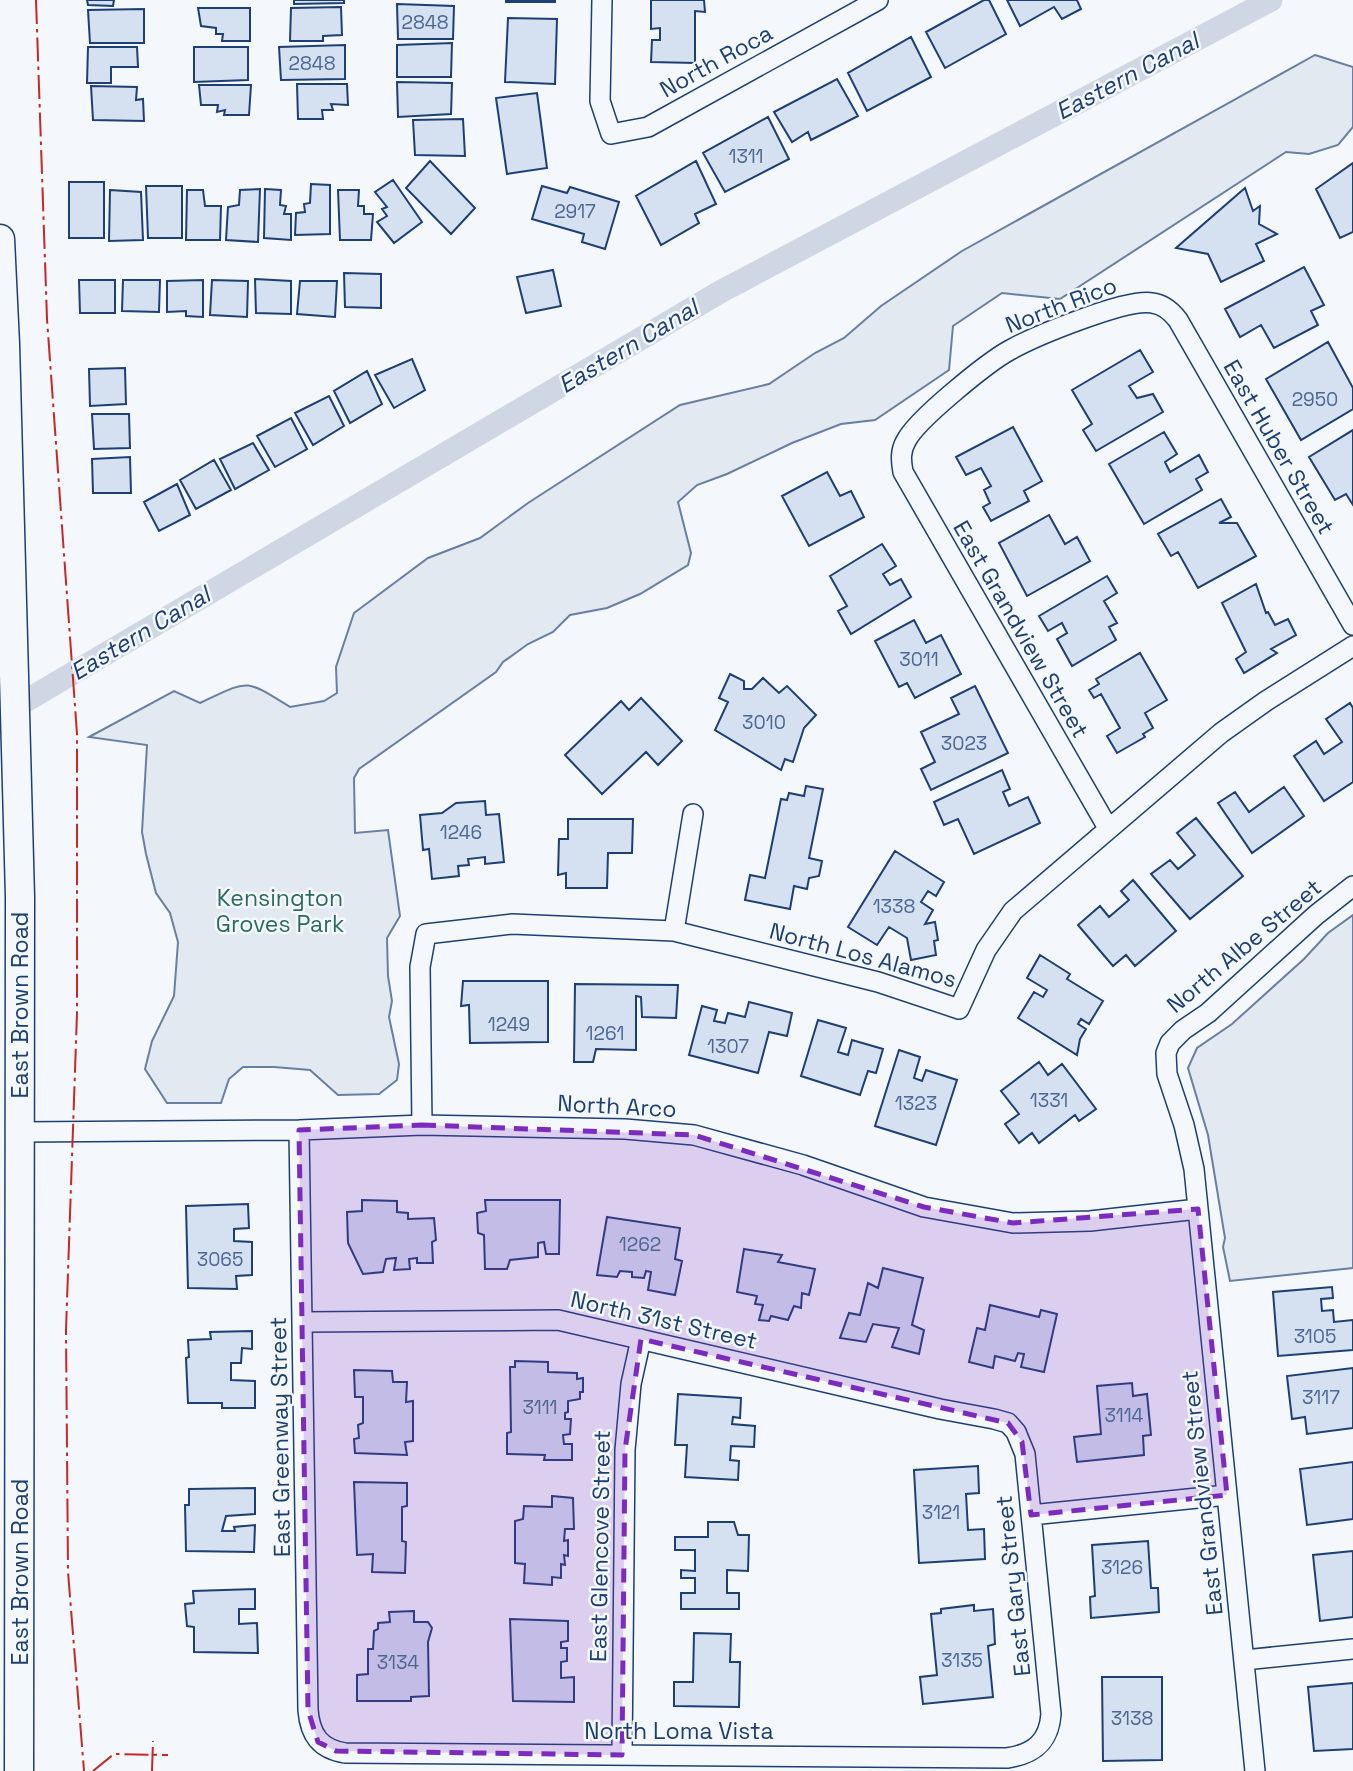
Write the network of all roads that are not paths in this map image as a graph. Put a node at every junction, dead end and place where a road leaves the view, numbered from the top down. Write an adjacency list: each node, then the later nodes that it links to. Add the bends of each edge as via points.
1 (602, 0): 2 (street, North Roca, via 600,101 611,134 648,127)
2 (878, 0)
3 (0, 239): 14 (main road, East Brown Road, via 17,736)
4 (1154, 303): 5 (street, North Rico, via 1123,305 1010,350 919,424); 6 (street, East Huber Street, via 1178,320)
5 (902, 451): 9 (street, East Grandview Street, via 907,480)
6 (1353, 625)
7 (1353, 646): 9 (street, North Los Alamos, via 1221,733)
8 (692, 814): 11 (street)
9 (1108, 828): 11 (street, North Los Alamos, via 1013,911 986,950 959,1009 878,982)
10 (1353, 886): 15 (street, North Albe Street, via 1170,1044 1167,1074 1189,1147)
11 (674, 931): 12 (street, North Los Alamos, via 512,925 426,934 420,967)
12 (422, 1125): 13 (street, North Arco); 15 (street, North Arco, via 694,1135 924,1207 1013,1223 1090,1221)
13 (299, 1130): 14 (street, North Arco); 16 (street, East Greenway Street)
14 (21, 1132): 26 (main road, East Brown Road)
15 (1198, 1209): 19 (street, East Grandview Street)
16 (304, 1322): 17 (street, North 31st Street, via 558,1320); 23 (street, East Greenway Street, via 308,1710)
17 (641, 1339): 18 (street, North 31st Street); 25 (street, East Glencove Street, via 625,1450)
18 (1007, 1423): 20 (street, East Gary Street, via 1017,1432 1025,1454)
19 (1227, 1495): 20 (street); 22 (street, East Grandview Street)
20 (1031, 1515): 24 (street, East Gary Street, via 1051,1714)
21 (1353, 1649): 22 (street)
22 (1244, 1660): 27 (street, East Grandview Street)
23 (318, 1742): 25 (street, North Loma Vista, via 345,1753)
24 (1039, 1746): 25 (street, North Loma Vista, via 1007,1758)
25 (622, 1755)
26 (19, 1771)
27 (1255, 1771)

